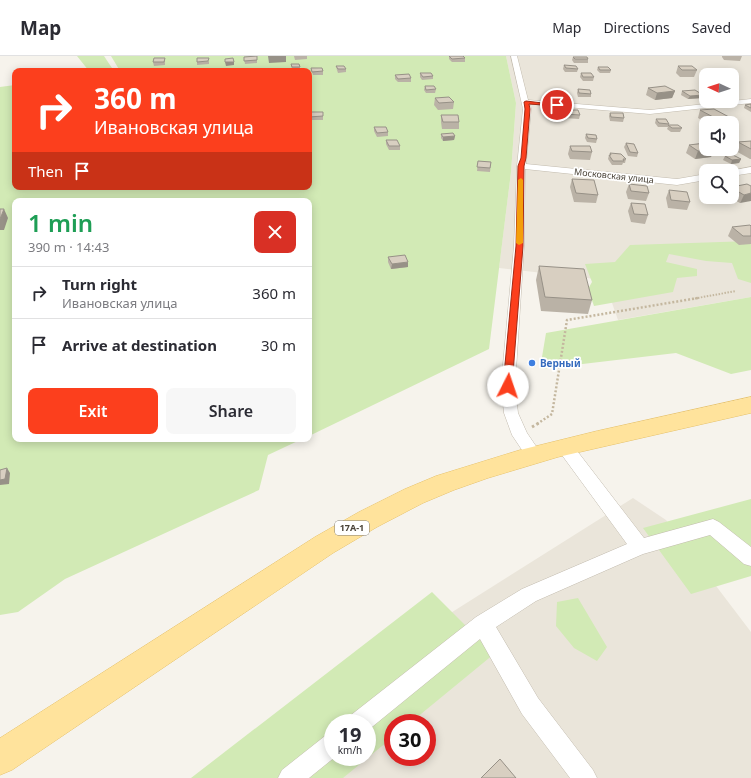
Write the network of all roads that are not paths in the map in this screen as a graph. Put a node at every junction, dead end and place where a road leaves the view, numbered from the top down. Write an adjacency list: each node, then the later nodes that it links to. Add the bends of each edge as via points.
1 (514, 56): 3 (street)
2 (751, 101): 3 (street, via 650,112)
3 (526, 102): 4 (street)
4 (521, 166): 7 (street, Московская улица, via 676,182); 9 (street, via 519,246 508,386 511,413)
5 (751, 170): 6 (street)
6 (739, 172)
7 (699, 178)
8 (751, 405): 10 (main road, 17А-1)
9 (527, 445): 10 (main road, 17А-1); 16 (main road, 17А-1, via 361,523)
10 (565, 447): 11 (street)
11 (640, 547): 12 (street, via 713,527); 13 (street, via 529,594)
12 (751, 558)
13 (483, 624): 14 (street); 18 (street, via 530,706)
14 (370, 714)
15 (324, 751): 17 (street)
16 (0, 758)
17 (293, 777)
18 (585, 778)

